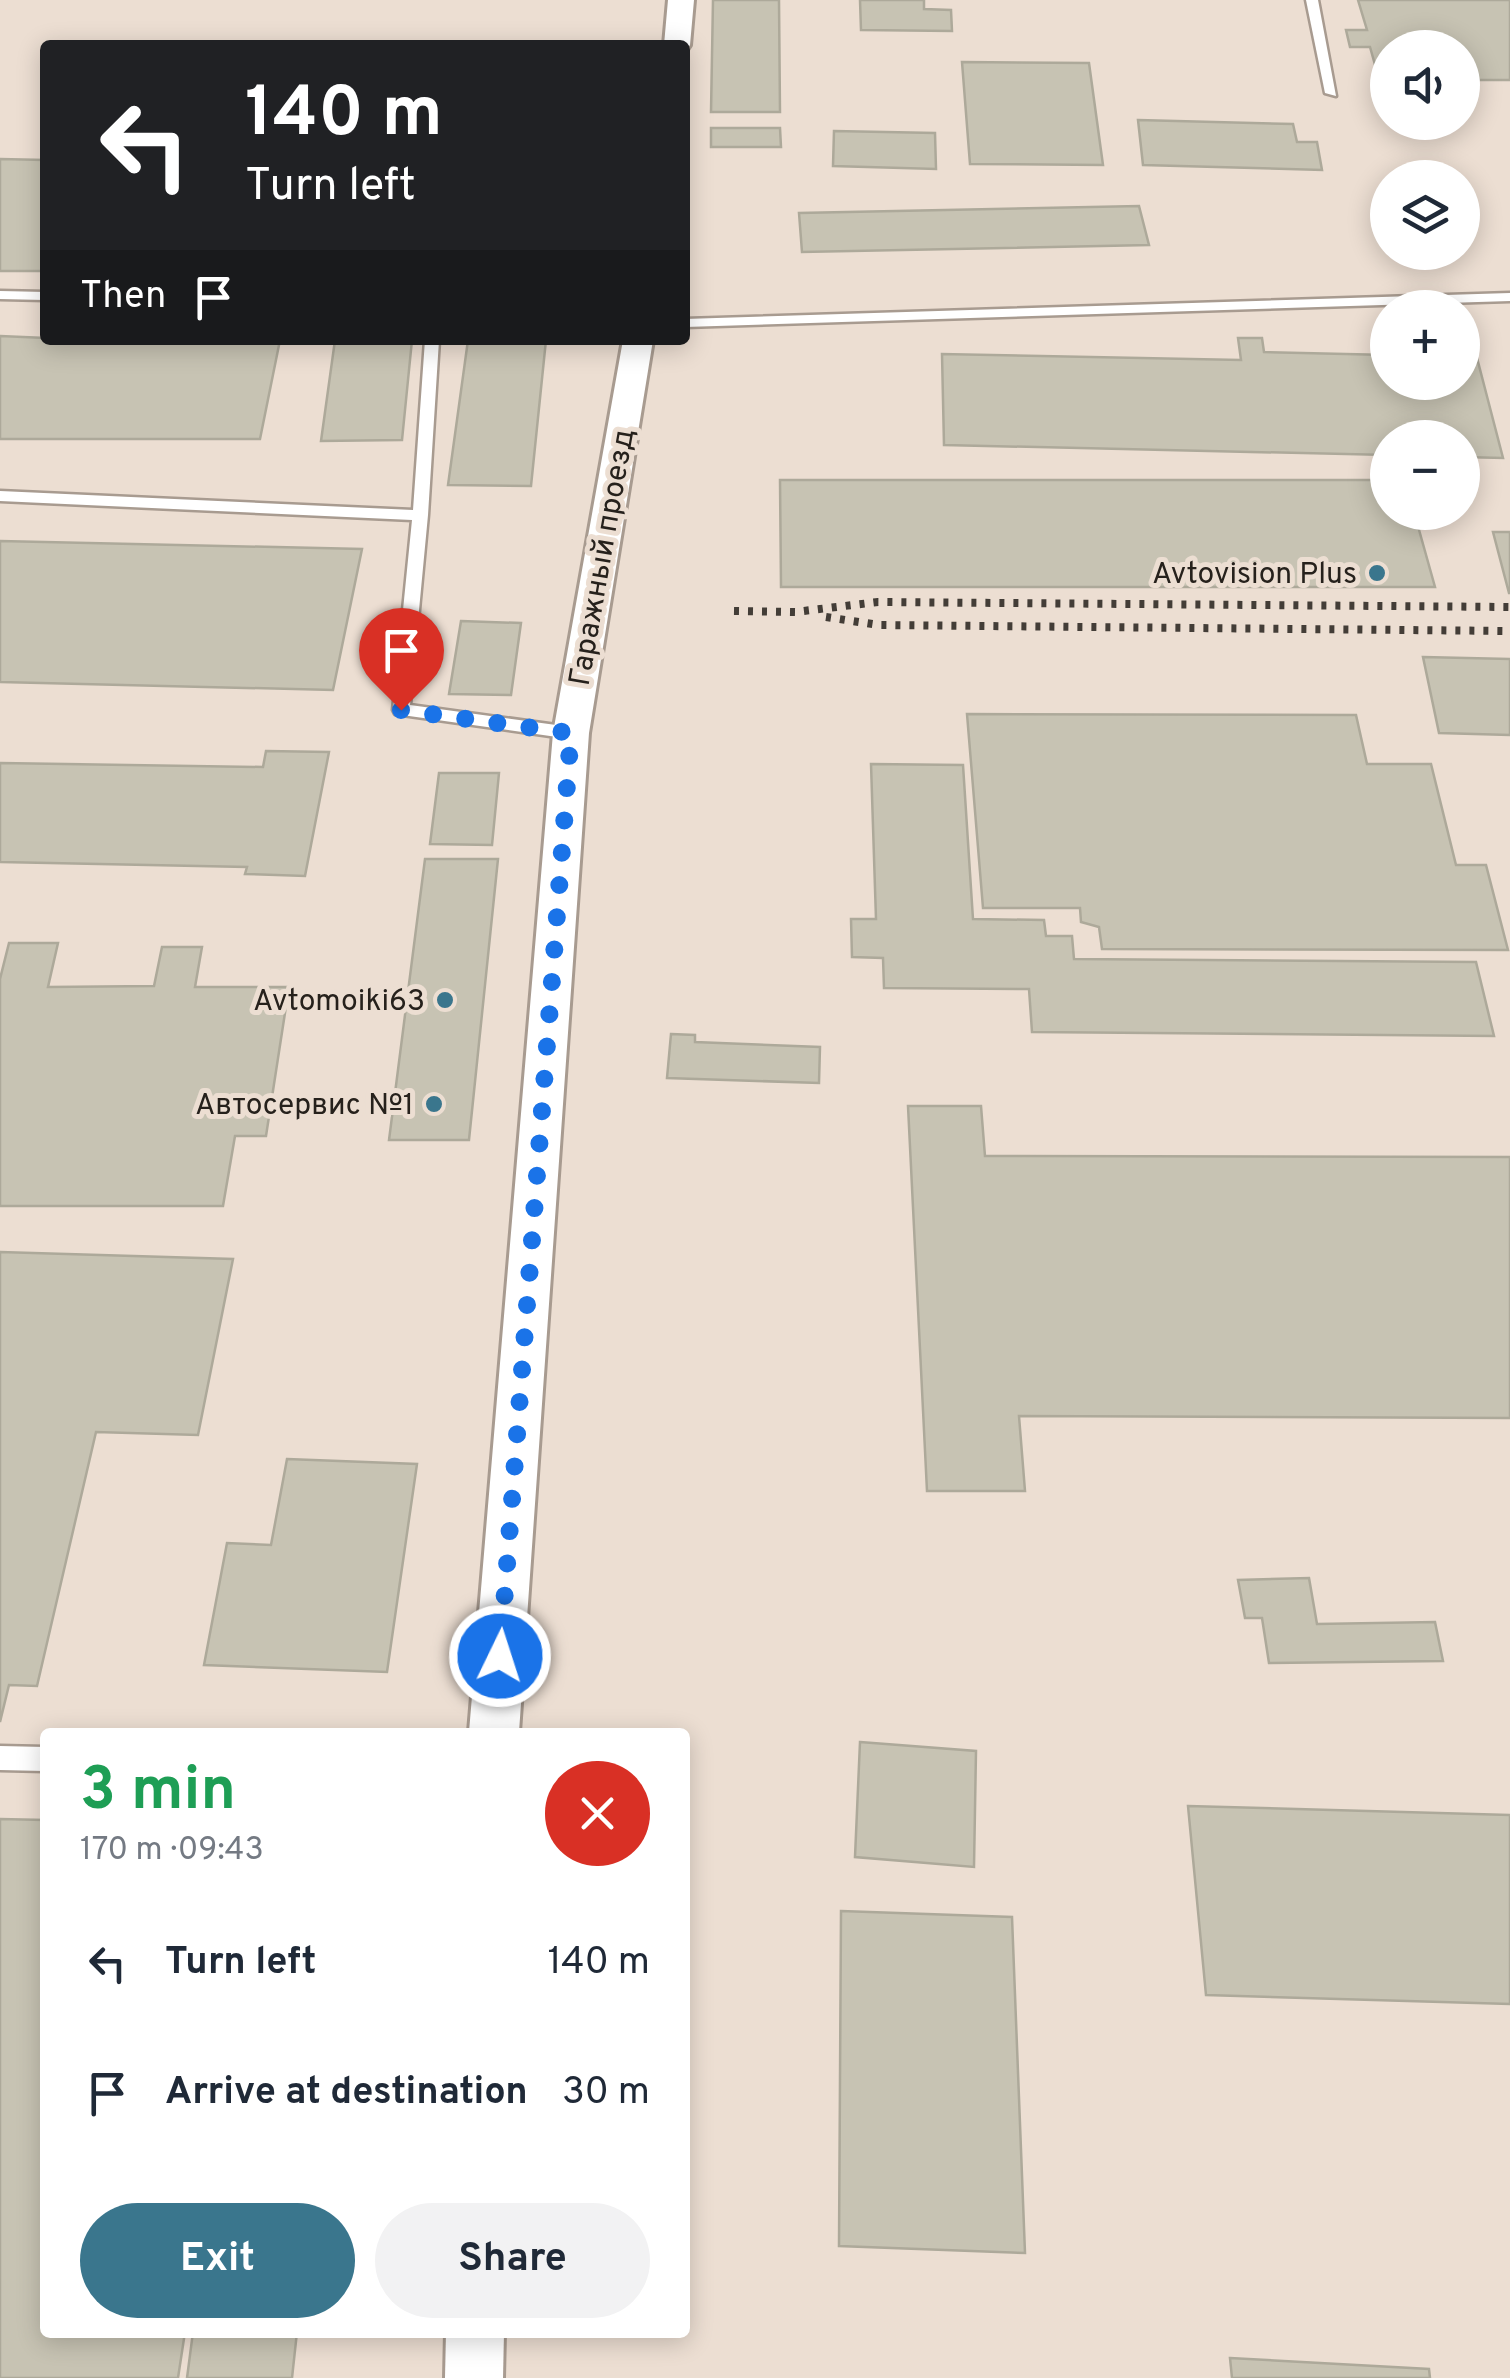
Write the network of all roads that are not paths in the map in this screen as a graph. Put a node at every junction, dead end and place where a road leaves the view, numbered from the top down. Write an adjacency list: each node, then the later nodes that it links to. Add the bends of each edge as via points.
1 (681, 0): 3 (street)
2 (1312, 0): 4 (lane)
3 (677, 40)
4 (1332, 93)
5 (0, 295): 6 (lane)
6 (40, 296)
7 (1510, 297): 8 (lane)
8 (690, 323)
9 (432, 345): 12 (lane)
10 (637, 345): 13 (street, Гаражный проезд)
11 (0, 496): 12 (lane)
12 (420, 514): 13 (lane, via 401,710)
13 (571, 733): 14 (street, Гаражный проезд)
14 (494, 1728)
15 (0, 1758): 16 (lane)
16 (40, 1758)
17 (475, 2338): 18 (street)
18 (474, 2378)

